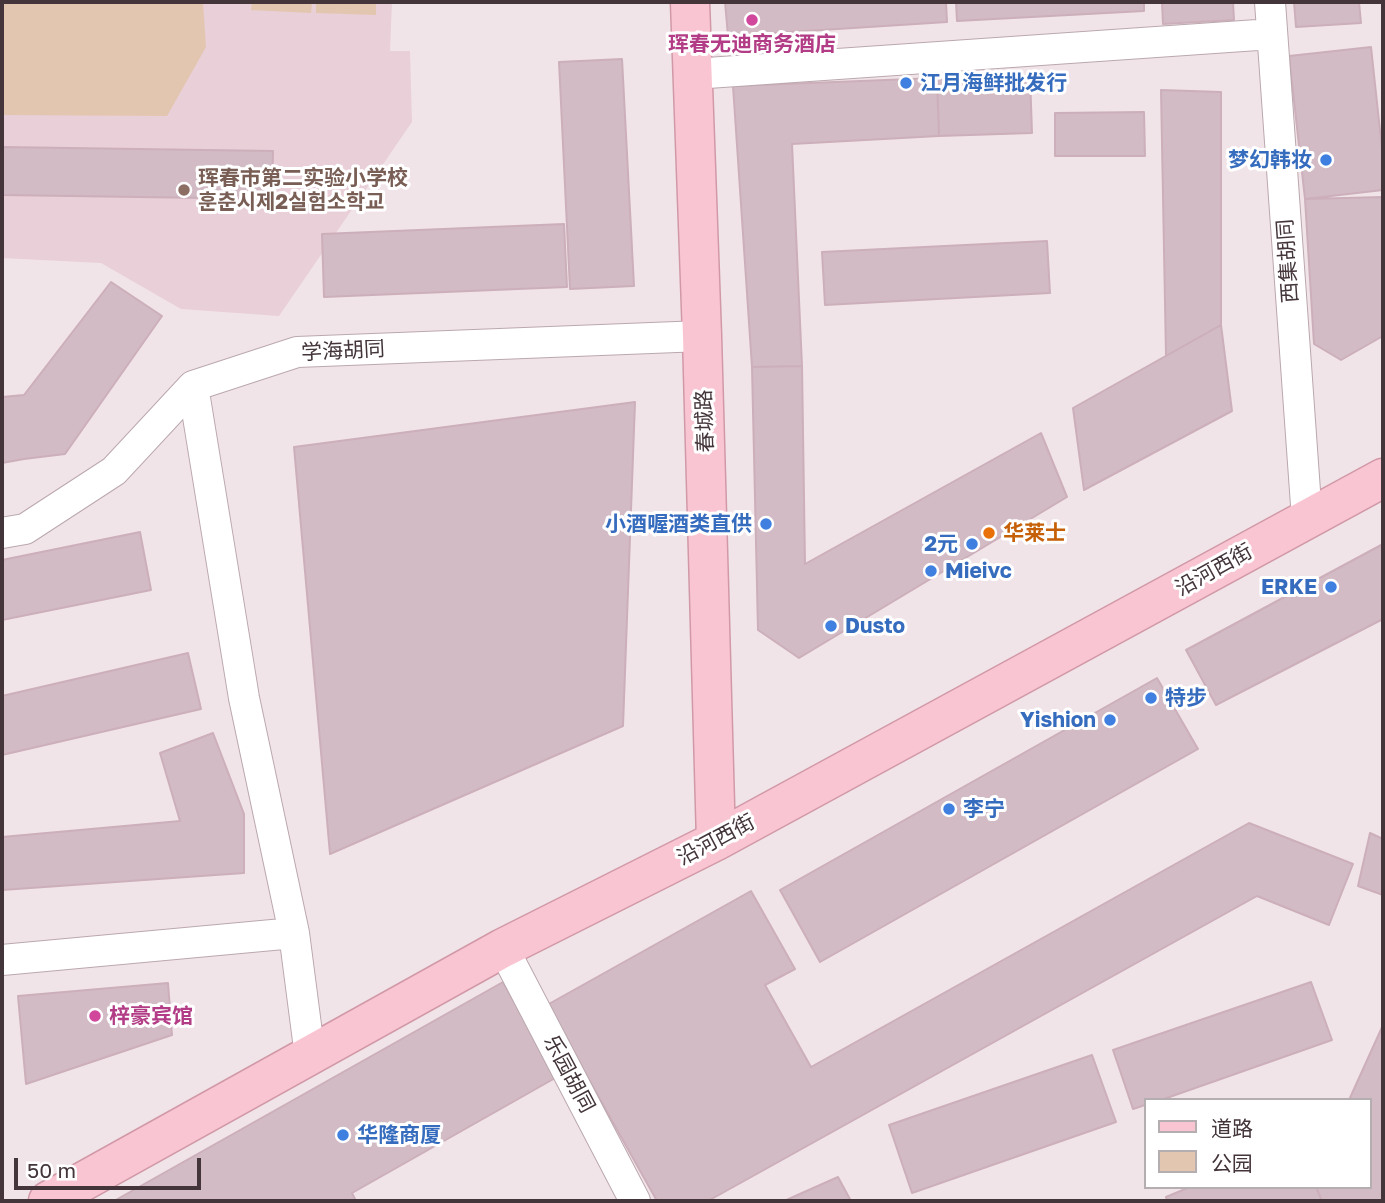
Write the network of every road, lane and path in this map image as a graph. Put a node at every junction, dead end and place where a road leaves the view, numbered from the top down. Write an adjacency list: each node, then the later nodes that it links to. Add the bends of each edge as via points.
1 (690, 2): 4 (main road, 春城路)
2 (1270, 2): 3 (street, 西集胡同)
3 (1272, 34): 4 (street); 8 (street, 西集胡同)
4 (693, 74): 5 (main road, 春城路)
5 (702, 336): 6 (street, 学海胡同, via 297,352); 10 (main road, 春城路)
6 (193, 386): 9 (street, 学海胡同, via 114,471 24,529); 11 (street, via 244,698)
7 (1383, 478): 8 (main road, 沿河西街)
8 (1307, 519): 10 (main road, 沿河西街)
9 (2, 533)
10 (716, 841): 12 (main road, 沿河西街)
11 (295, 933): 13 (street); 14 (street)
12 (503, 947): 14 (main road, 沿河西街); 16 (street, 乐园胡同)
13 (2, 960)
14 (310, 1055): 15 (main road, 沿河西街)
15 (48, 1201)
16 (635, 1201)

